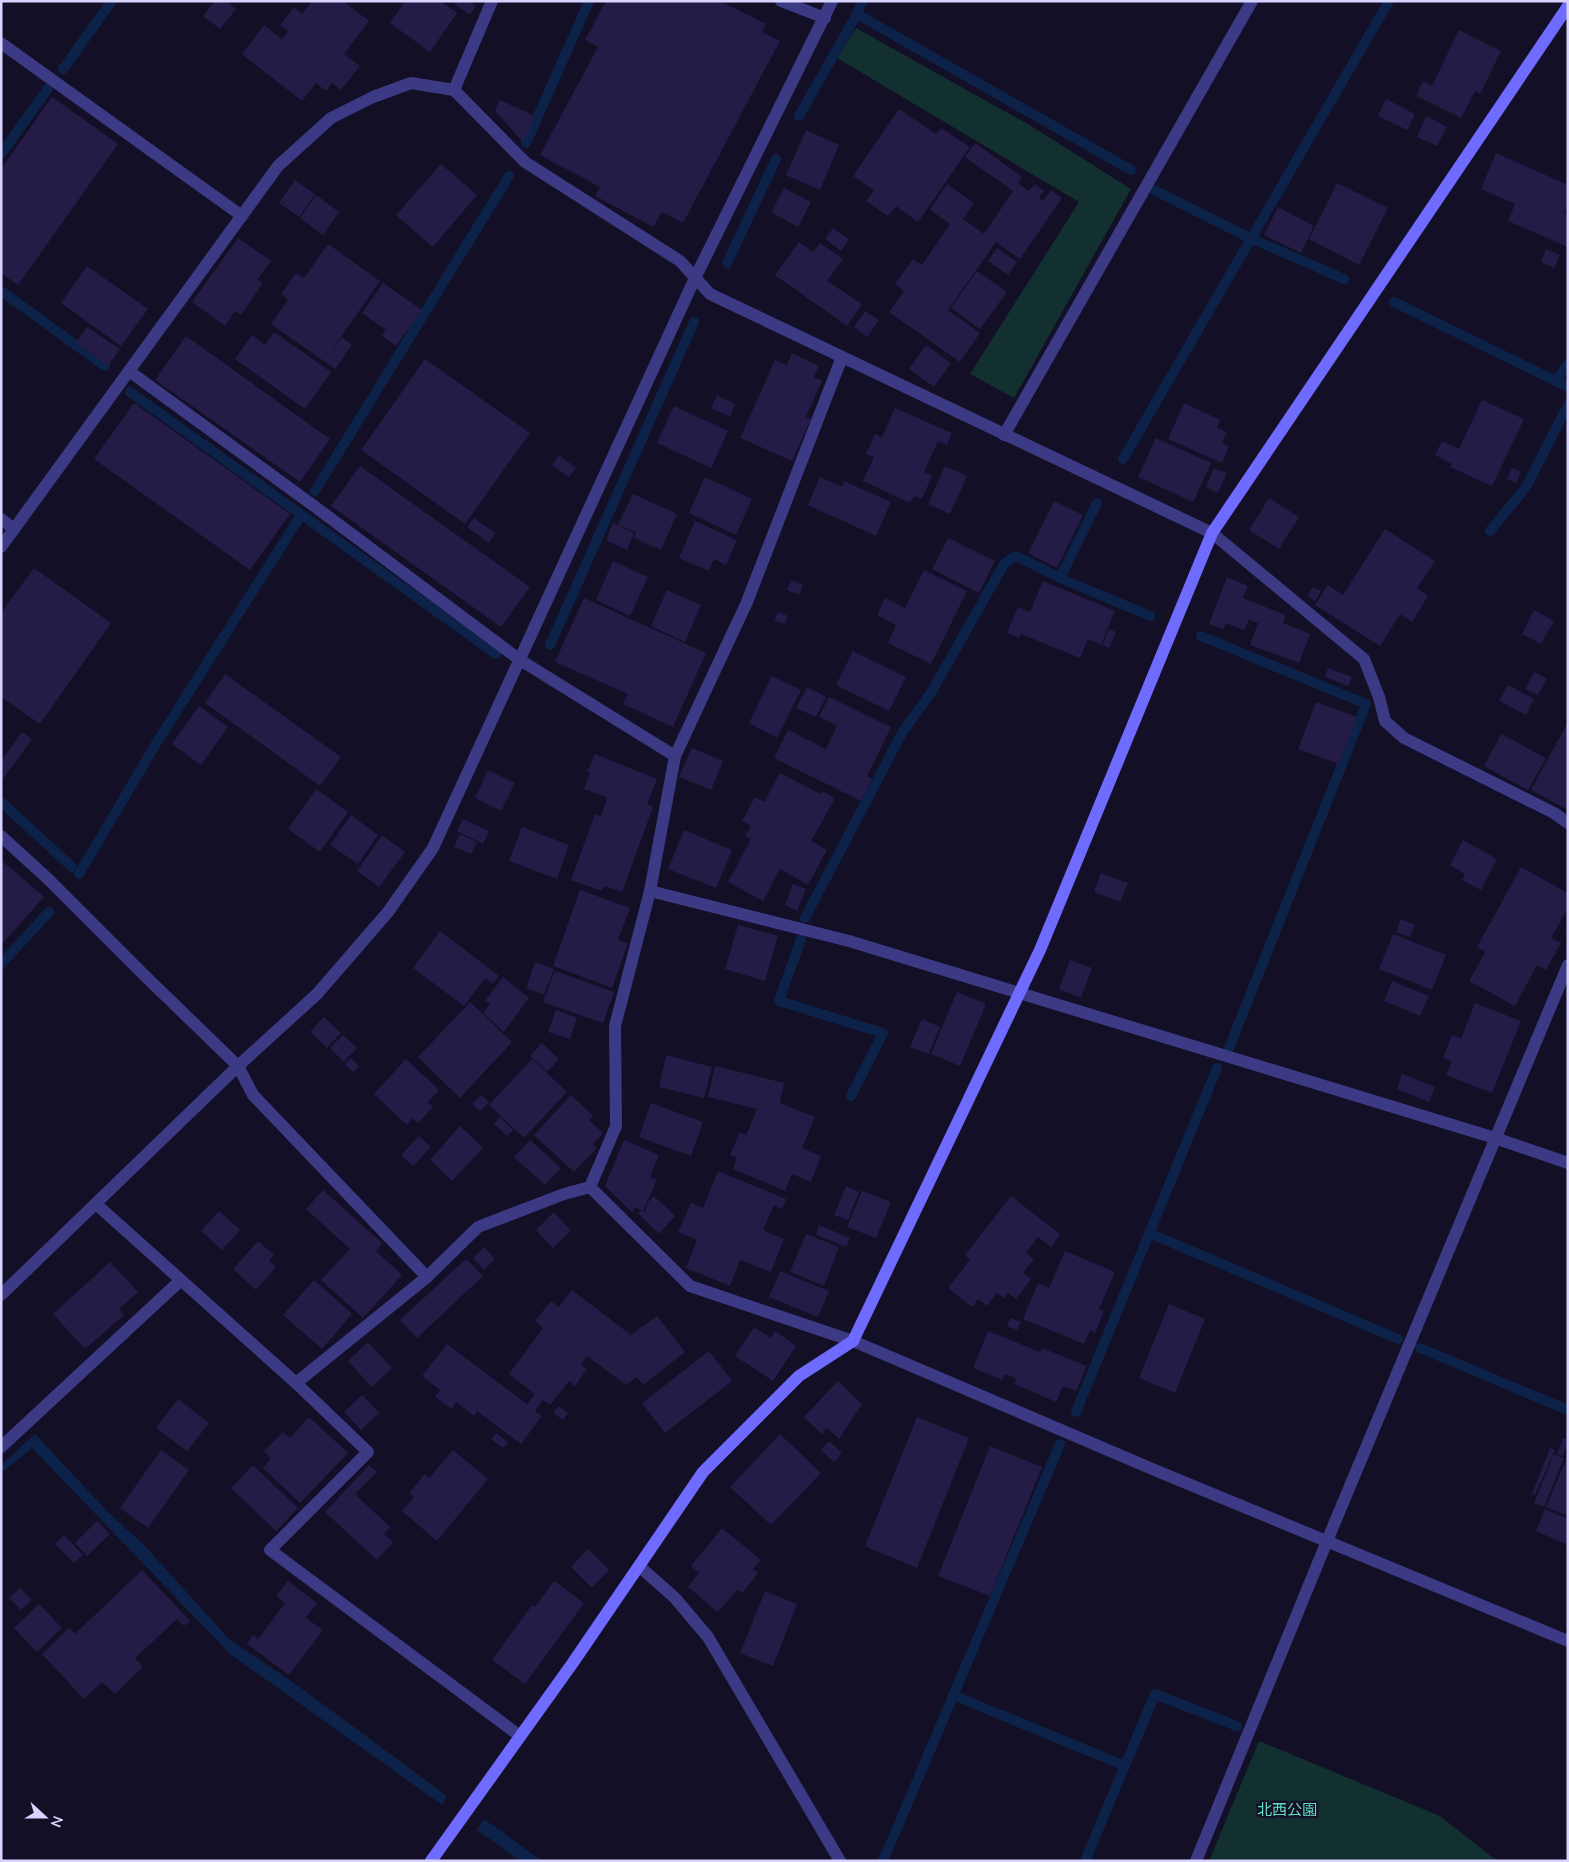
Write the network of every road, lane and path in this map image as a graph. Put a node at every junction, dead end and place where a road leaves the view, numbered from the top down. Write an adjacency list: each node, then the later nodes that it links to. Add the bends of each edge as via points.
1 (492, 1): 8 (street)
2 (781, 1): 6 (street)
3 (832, 1): 6 (street)
4 (1252, 1): 13 (street)
5 (1568, 6): 16 (street)
6 (825, 18): 10 (street)
7 (1, 42): 9 (street)
8 (454, 90): 9 (street, via 411,83 331,118 278,166); 10 (street, via 525,162 680,261)
9 (242, 216): 12 (street)
10 (695, 278): 11 (street, via 710,294); 18 (street)
11 (842, 357): 13 (street); 19 (street, via 747,602)
12 (128, 371): 15 (street); 18 (street)
13 (1004, 435): 16 (street)
14 (1, 519): 15 (street)
15 (14, 529): 17 (street)
16 (1212, 533): 20 (street, via 1364,659 1379,697 1384,721 1404,738); 24 (street, via 1040,950)
17 (1, 547)
18 (520, 660): 19 (street); 25 (street, via 433,848 388,912 317,994)
19 (675, 756): 22 (street)
20 (1568, 823)
21 (1, 836): 25 (street)
22 (650, 891): 24 (street, via 849,941); 28 (street, via 615,1026 616,1126)
23 (1568, 965): 26 (street)
24 (1019, 993): 26 (street); 33 (street)
25 (238, 1066): 29 (street); 30 (street, via 253,1095)
26 (1495, 1138): 27 (street); 36 (street)
27 (1568, 1163)
28 (590, 1187): 30 (street, via 478,1227); 33 (street, via 690,1286)
29 (96, 1204): 31 (street); 32 (street)
30 (427, 1277): 34 (street)
31 (181, 1280): 34 (street); 35 (street)
32 (1, 1295)
33 (853, 1341): 36 (street); 37 (street, via 799,1376 703,1472)
34 (296, 1383): 39 (street, via 368,1452 270,1550)
35 (1, 1447)
36 (1327, 1541): 38 (street); 42 (street)
37 (639, 1566): 39 (street); 41 (street, via 675,1598 708,1637)
38 (1568, 1641)
39 (520, 1736): 40 (street)
40 (431, 1861)
41 (840, 1861)
42 (1196, 1861)

